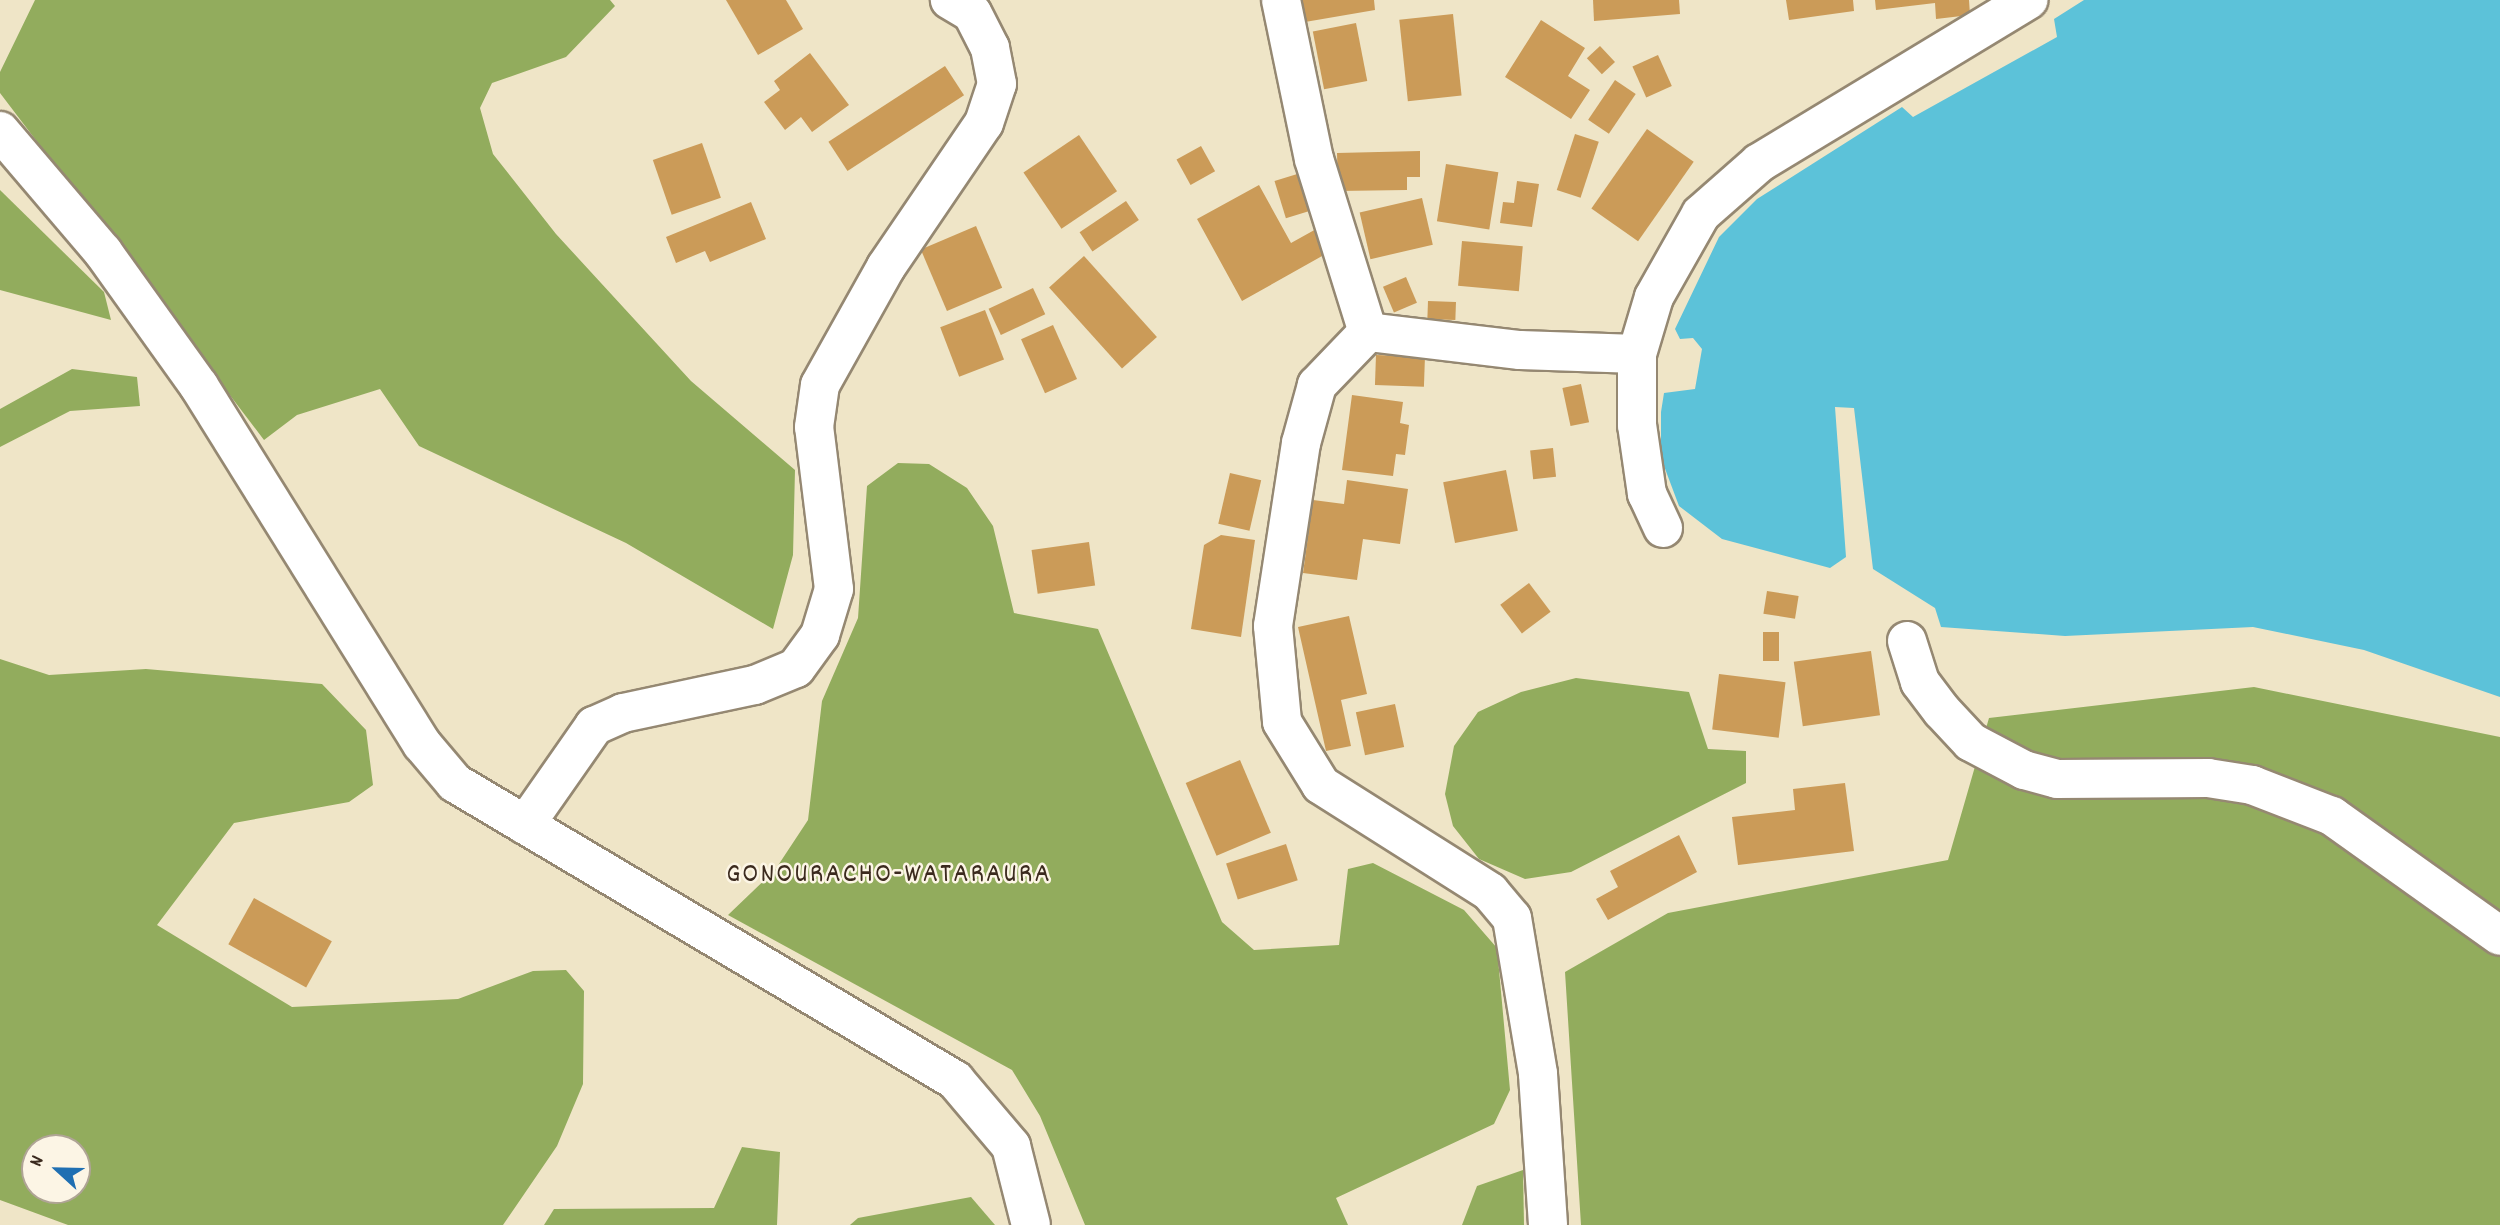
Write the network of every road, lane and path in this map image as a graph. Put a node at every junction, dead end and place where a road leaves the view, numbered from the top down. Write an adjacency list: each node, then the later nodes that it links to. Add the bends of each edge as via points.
1 (950, 0): 9 (street, via 972,13 990,48 997,84 984,123 886,267 820,385 814,427 834,589 820,635 796,667 755,685 623,713 594,726)
2 (1281, 0): 5 (street, via 1314,159)
3 (2028, 0): 6 (street, via 1853,101 1729,187 1701,214 1678,251 1654,297)
4 (0, 131): 9 (street, via 103,252 199,386 422,744 455,783)
5 (1368, 332): 6 (street, via 1520,350); 12 (street, via 1317,385 1301,443 1273,626 1282,722 1321,785 1490,891 1512,918 1538,1074)
6 (1637, 354): 7 (street, via 1637,425 1647,494)
7 (1663, 528)
8 (1908, 640): 10 (street, via 1920,682 1942,711 1971,742 2024,771 2057,779 2208,778 2252,785 2332,817)
9 (525, 825): 11 (street, via 955,1080 1011,1146)
10 (2500, 936)
11 (1031, 1225)
12 (1548, 1225)

